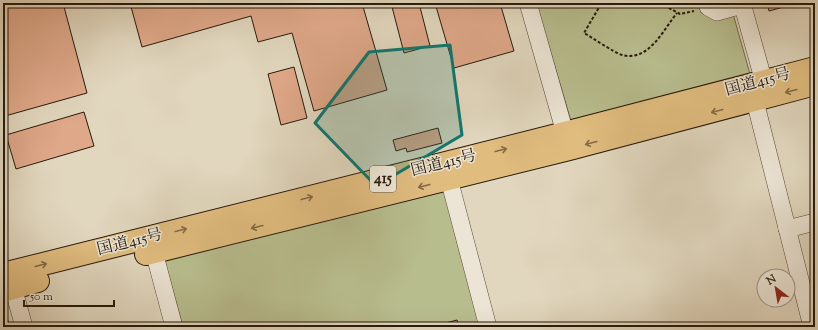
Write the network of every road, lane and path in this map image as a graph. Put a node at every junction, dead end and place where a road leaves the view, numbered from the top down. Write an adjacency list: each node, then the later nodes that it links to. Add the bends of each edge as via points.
1 (528, 3): 11 (street)
2 (600, 3): 3 (path); 7 (path, via 584,33 622,55 641,54 649,49)
3 (622, 3)
4 (660, 3): 7 (path)
5 (742, 4): 6 (street, via 716,12 708,7); 10 (street)
6 (701, 7): 7 (path)
7 (677, 13)
8 (815, 68): 10 (highway, 国道415号 / 415)
9 (815, 84): 10 (highway, 国道415号 / 415, one-way to 10)
10 (762, 93): 11 (highway, 国道415号 / 415); 12 (highway, 国道415号 / 415, one-way to 12); 14 (street)
11 (565, 134): 16 (highway, 国道415号 / 415, one-way to 11)
12 (449, 179): 15 (highway, 国道415号 / 415, one-way to 15); 19 (street)
13 (815, 222): 14 (street)
14 (787, 229): 20 (street)
15 (154, 252): 16 (highway, 国道415号 / 415); 18 (street)
16 (6, 284): 17 (street)
17 (24, 327)
18 (174, 327)
19 (488, 327)
20 (812, 327)

